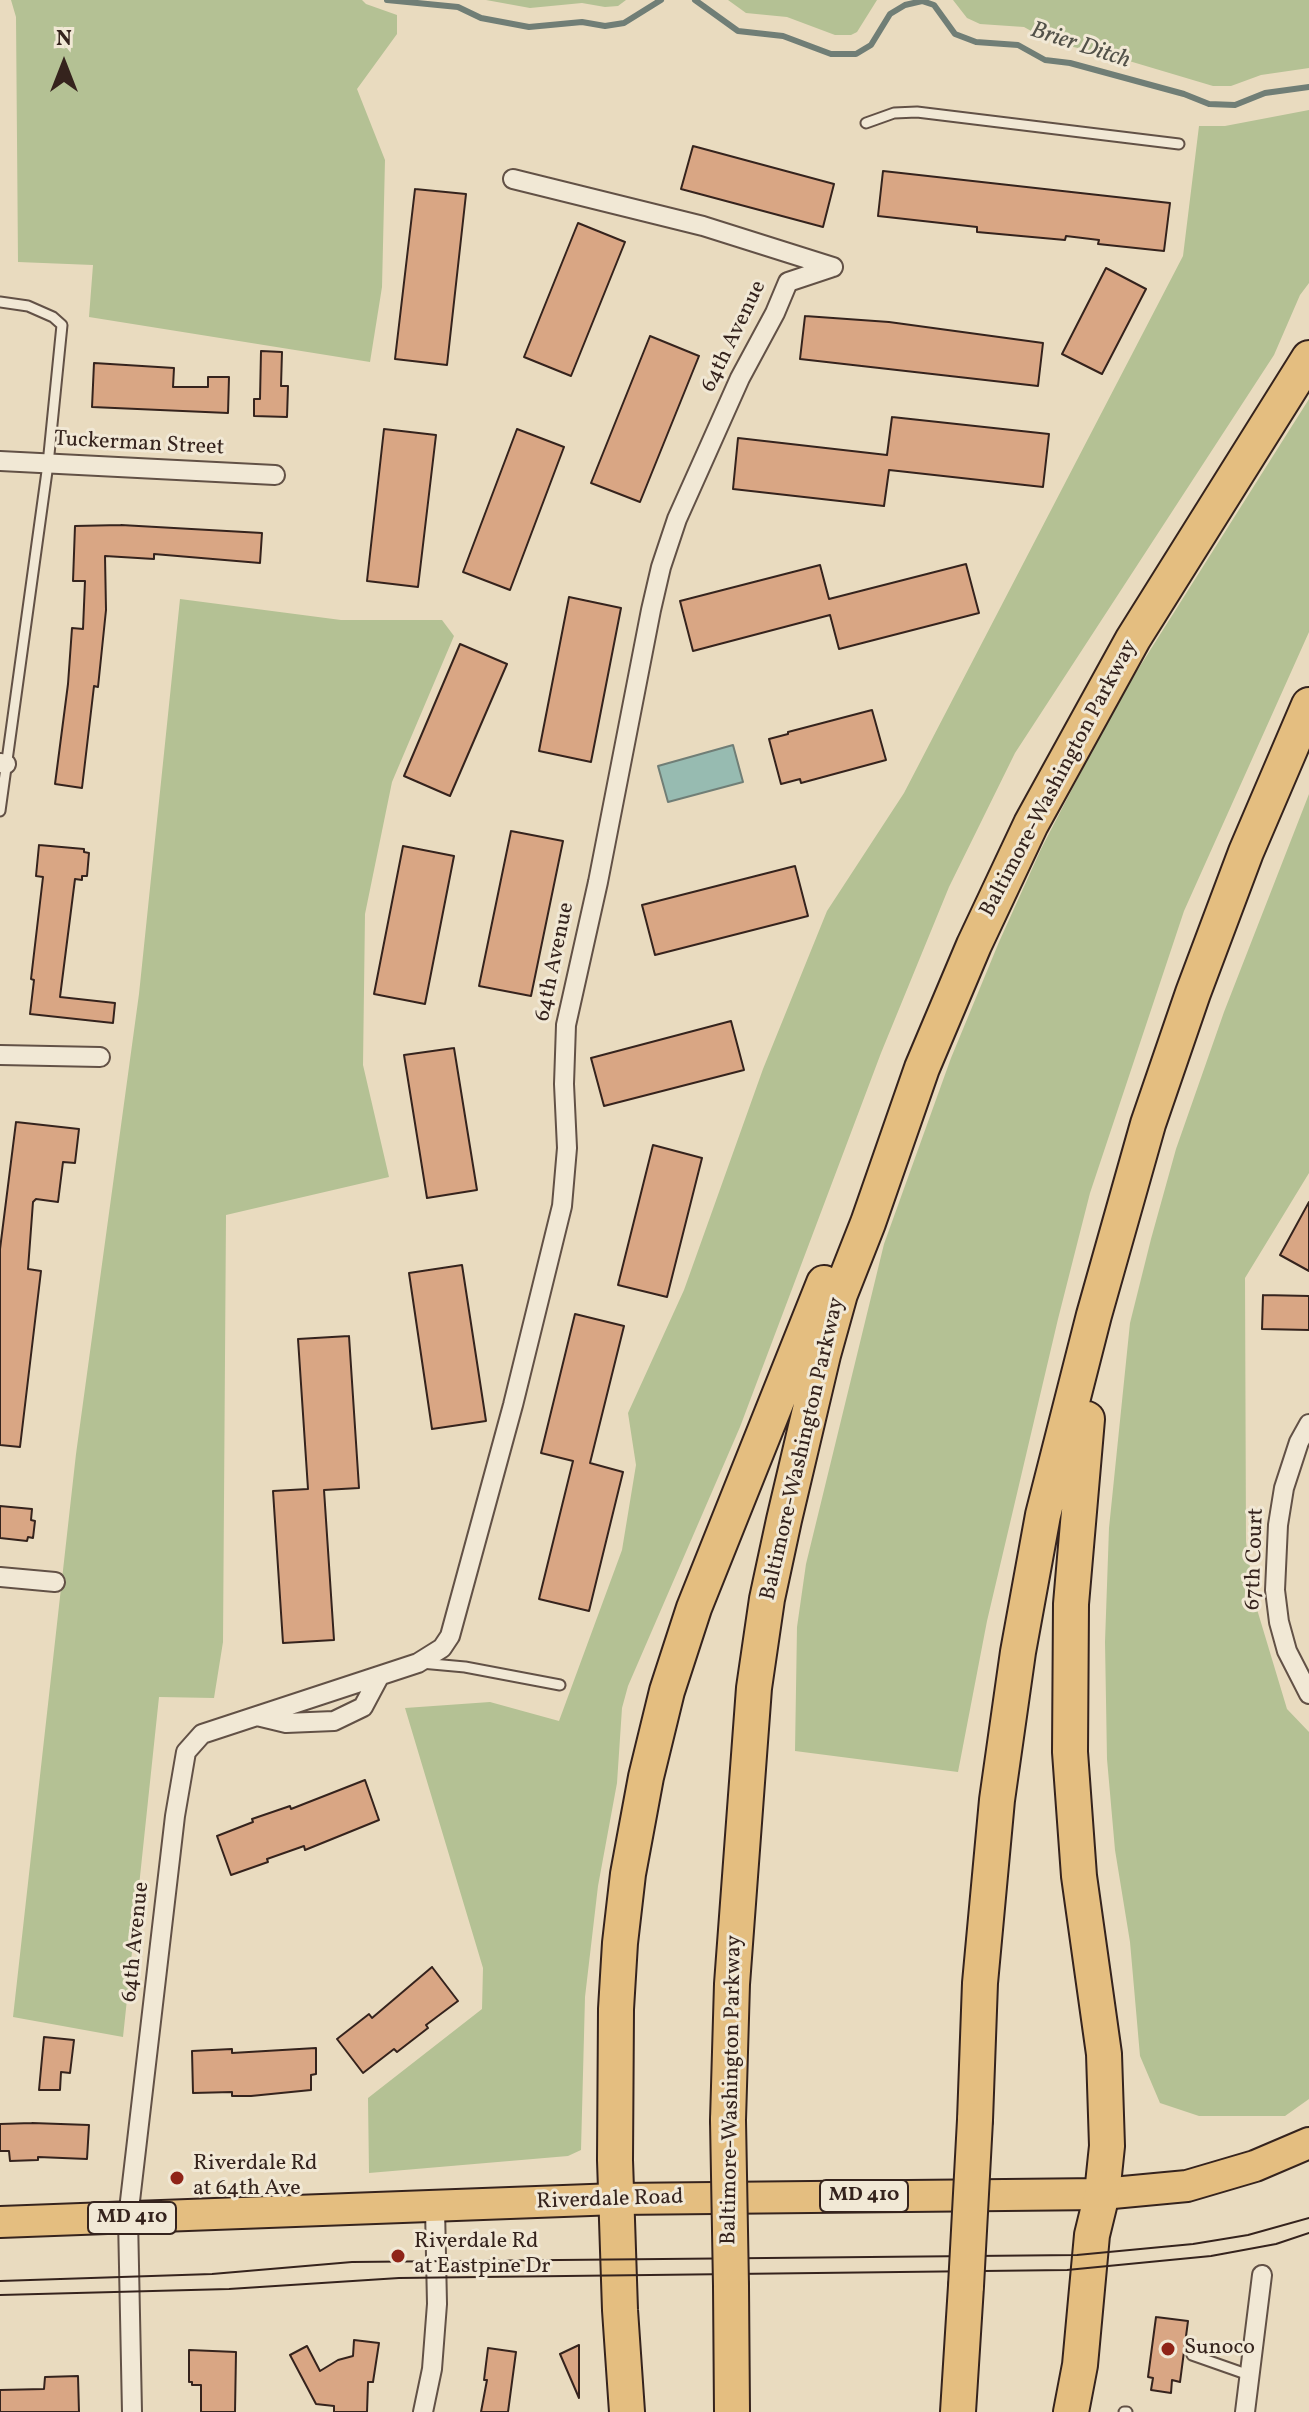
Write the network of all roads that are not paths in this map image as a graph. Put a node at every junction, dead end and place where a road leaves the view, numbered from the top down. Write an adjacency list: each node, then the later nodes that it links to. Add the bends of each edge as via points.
1 (866, 123): 2 (lane, via 917,112)
2 (1179, 144)
3 (513, 179): 19 (street, 64th Avenue, via 703,226 833,267 788,282 719,424 661,567 566,1025 567,1148 561,1211 450,1636 442,1648)
4 (0, 302): 7 (lane, via 28,306 62,325)
5 (1309, 358): 14 (highway, Baltimore-Washington Parkway, via 1133,639 1038,812)
6 (0, 461): 7 (street, Tuckerman Street)
7 (48, 464): 8 (street, Tuckerman Street); 10 (lane)
8 (275, 475)
9 (1309, 705): 15 (highway, via 1193,993)
10 (3, 764): 11 (lane)
11 (0, 811)
12 (0, 1055): 13 (street)
13 (100, 1057)
14 (922, 1068): 26 (highway, via 836,1252 714,1557 667,1691 646,1777 620,1943); 36 (highway, Baltimore-Washington Parkway, bridge, via 840,1294 819,1371 767,1599 754,1688 730,2029)
15 (1121, 1213): 25 (highway, via 1083,1440 1069,1682 1079,1876 1107,2102); 37 (highway, bridge, via 1043,1515 997,1800 980,1983)
16 (1309, 1424): 22 (street, 67th Court, via 1284,1488 1275,1590 1287,1651)
17 (0, 1577): 18 (street)
18 (55, 1582)
19 (418, 1663): 20 (street, 64th Avenue); 21 (lane)
20 (379, 1677): 23 (street, 64th Avenue); 23 (street, 64th Avenue, via 363,1707 334,1721 286,1723)
21 (560, 1685)
22 (1309, 1694)
23 (257, 1716): 28 (street, 64th Avenue, via 202,1734 186,1752)
24 (1309, 2143): 25 (main road, Riverdale Road / MD 410, via 1187,2186)
25 (1102, 2194): 26 (main road, Riverdale Road / MD 410); 38 (highway, via 1092,2235)
26 (617, 2199): 27 (main road, Riverdale Road / MD 410); 35 (highway)
27 (435, 2208): 28 (main road, Riverdale Road / MD 410); 34 (street, via 437,2304)
28 (128, 2218): 29 (main road, Riverdale Road / MD 410); 33 (street, 64th Avenue)
29 (0, 2222)
30 (1262, 2275): 32 (street)
31 (1192, 2355): 32 (lane)
32 (1249, 2375): 39 (street)
33 (132, 2412)
34 (423, 2412)
35 (627, 2412)
36 (732, 2412)
37 (958, 2412)
38 (1071, 2412)
39 (1245, 2412)

